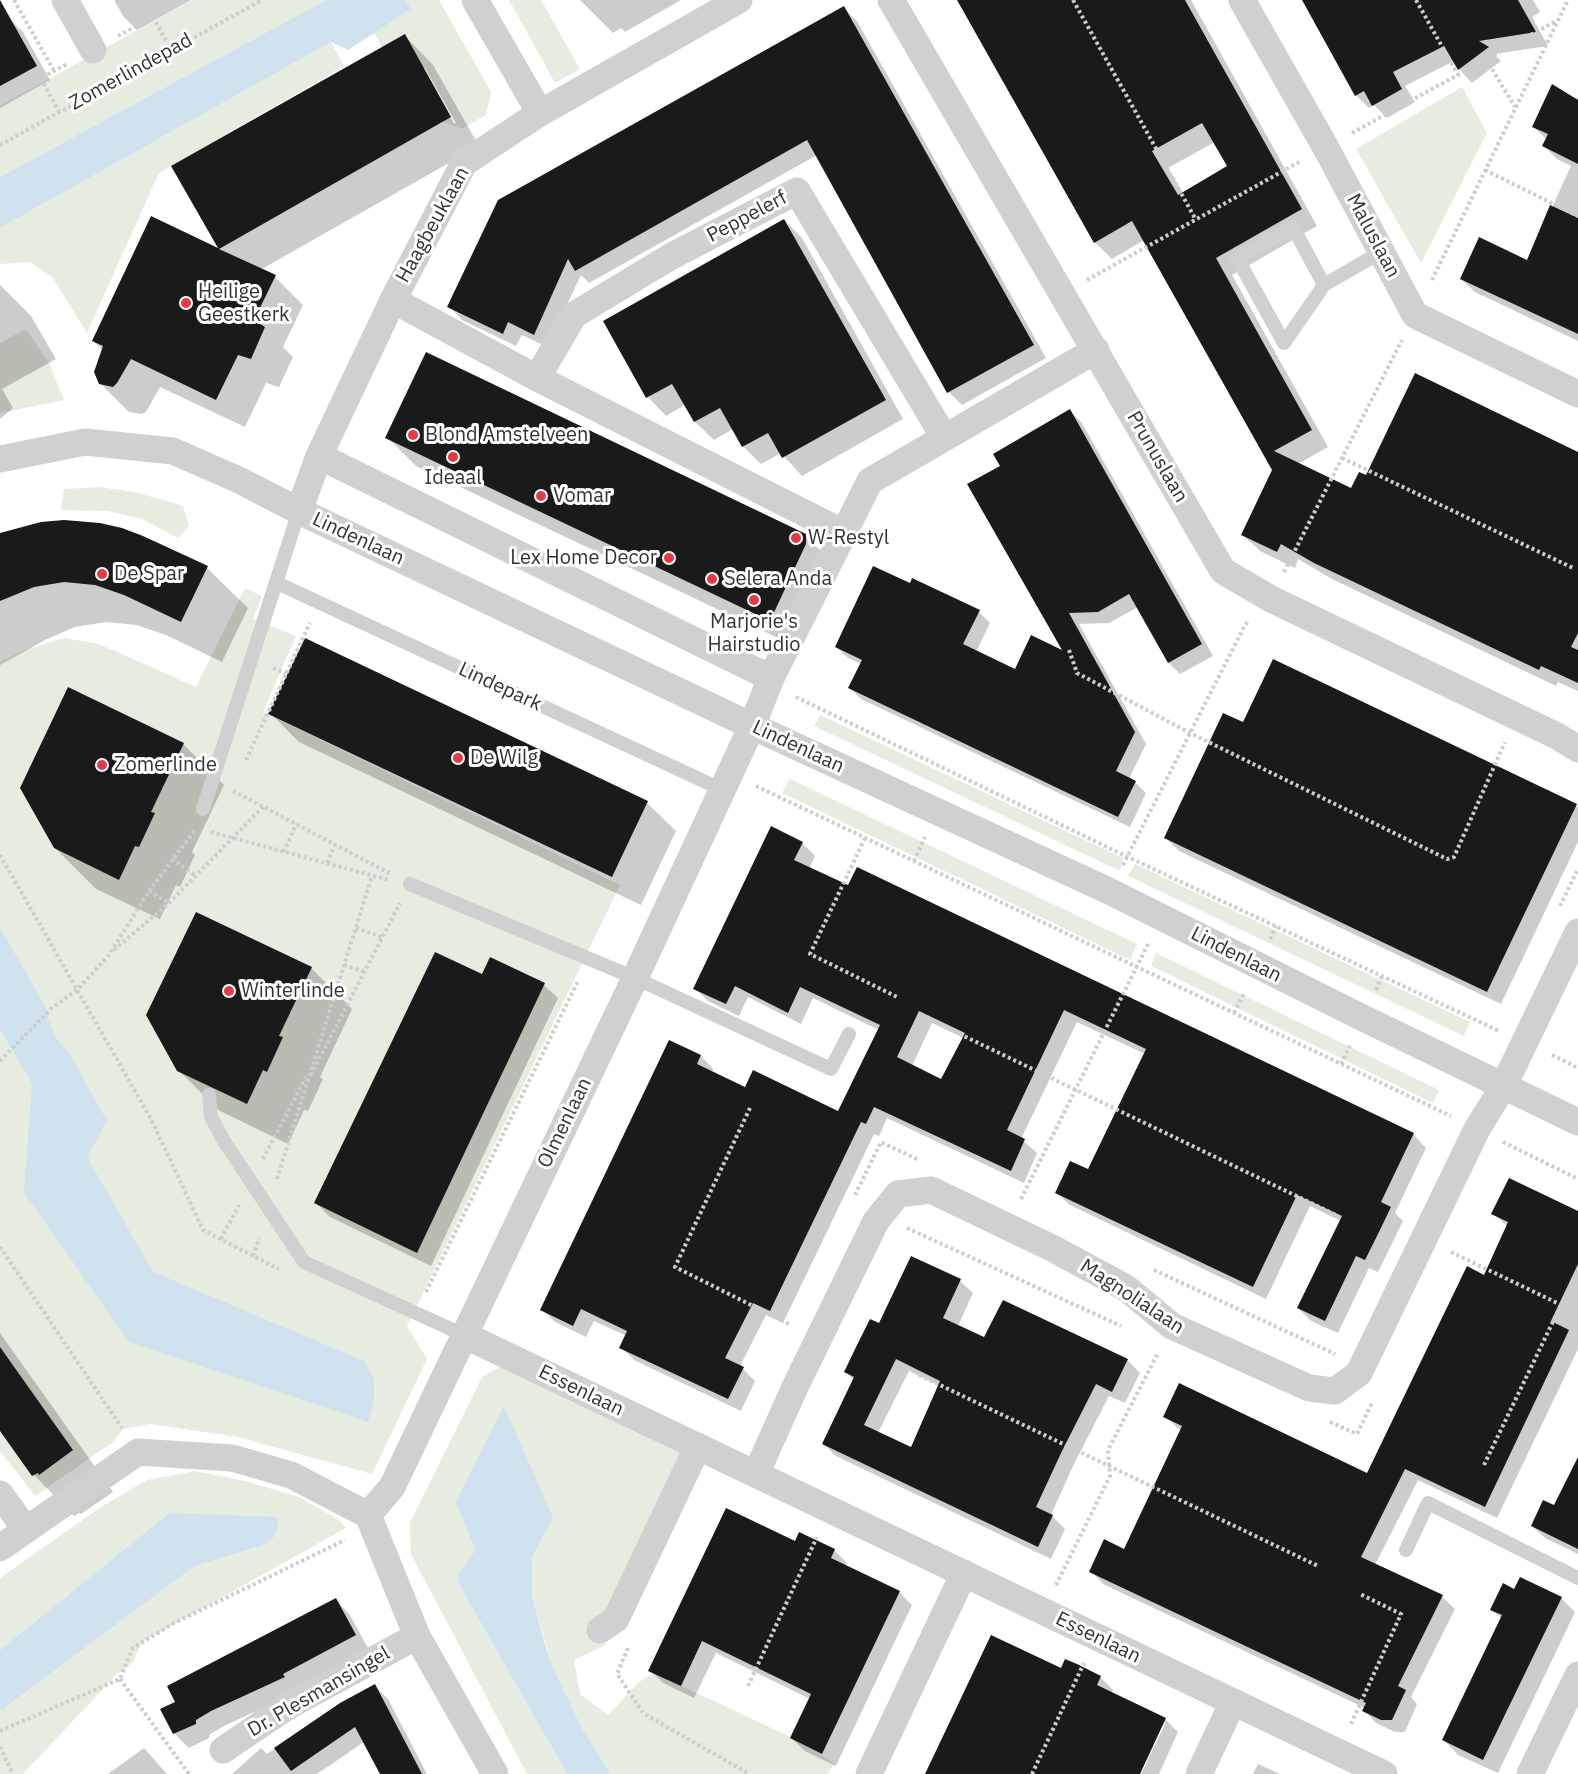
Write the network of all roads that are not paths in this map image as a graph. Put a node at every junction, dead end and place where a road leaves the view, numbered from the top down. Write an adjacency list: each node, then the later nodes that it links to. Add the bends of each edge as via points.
1 (65, 0): 6 (street)
2 (475, 0): 7 (street)
3 (739, 0): 7 (street, Haagbeuklaan)
4 (891, 0): 11 (street, Prunuslaan)
5 (1242, 0): 8 (street, Maluslaan)
6 (93, 50)
7 (540, 113): 10 (street, Haagbeuklaan, via 464,163)
8 (1381, 252): 9 (lane); 13 (street, Maluslaan, via 1415,315)
9 (1324, 285): 9 (lane, via 1293,227 1237,258 1284,343)
10 (393, 300): 12 (street); 15 (street, Haagbeuklaan)
11 (1096, 350): 14 (street); 22 (street, Prunuslaan, via 1223,571 1271,599)
12 (537, 378): 14 (street, Peppelerf, via 574,315 670,257 797,190); 18 (street)
13 (1578, 394)
14 (944, 437): 18 (street, via 870,481)
15 (319, 456): 17 (street, Haagbeuklaan); 20 (street)
16 (0, 459): 17 (street, Lindenlaan, via 85,442 173,451)
17 (299, 511): 19 (lane); 21 (street, Lindenlaan)
18 (844, 533): 20 (street)
19 (277, 583): 23 (lane, Lindepark); 24 (lane)
20 (770, 681): 21 (street)
21 (752, 726): 23 (street, Olmenlaan); 29 (street, Lindenlaan, via 1109,891)
22 (1578, 749)
23 (727, 782): 27 (street, Olmenlaan)
24 (203, 809)
25 (411, 884): 27 (lane)
26 (1578, 932): 29 (street, Magnolialaan)
27 (635, 978): 28 (lane, via 831,1068); 32 (street, Olmenlaan)
28 (849, 1034)
29 (1503, 1087): 31 (street, Lindenlaan); 34 (street, Magnolialaan, via 1477,1129 1359,1373 1335,1391 1309,1388 1172,1326 1126,1288 931,1191 898,1194 880,1215)
30 (209, 1095): 32 (lane, via 211,1117 224,1141 304,1262)
31 (1578, 1122)
32 (464, 1335): 33 (street, Essenlaan); 36 (street, Olmenlaan, via 392,1487)
33 (698, 1446): 34 (street, Essenlaan); 42 (street)
34 (756, 1474): 40 (street, Essenlaan)
35 (0, 1494): 37 (street)
36 (370, 1520): 37 (street, via 291,1475 232,1458 138,1452); 43 (street)
37 (26, 1530): 38 (street)
38 (0, 1548)
39 (1406, 1550): 41 (lane, via 1428,1503)
40 (964, 1573): 45 (street, Essenlaan); 48 (street)
41 (1578, 1578)
42 (608, 1624)
43 (417, 1636): 46 (street, Dr. Plesmansingel, via 285,1708); 47 (street)
44 (1578, 1675): 51 (street)
45 (1233, 1702): 49 (street); 50 (street, Essenlaan)
46 (223, 1750)
47 (495, 1774)
48 (869, 1774)
49 (1199, 1774)
50 (1384, 1774)
51 (1530, 1774)

